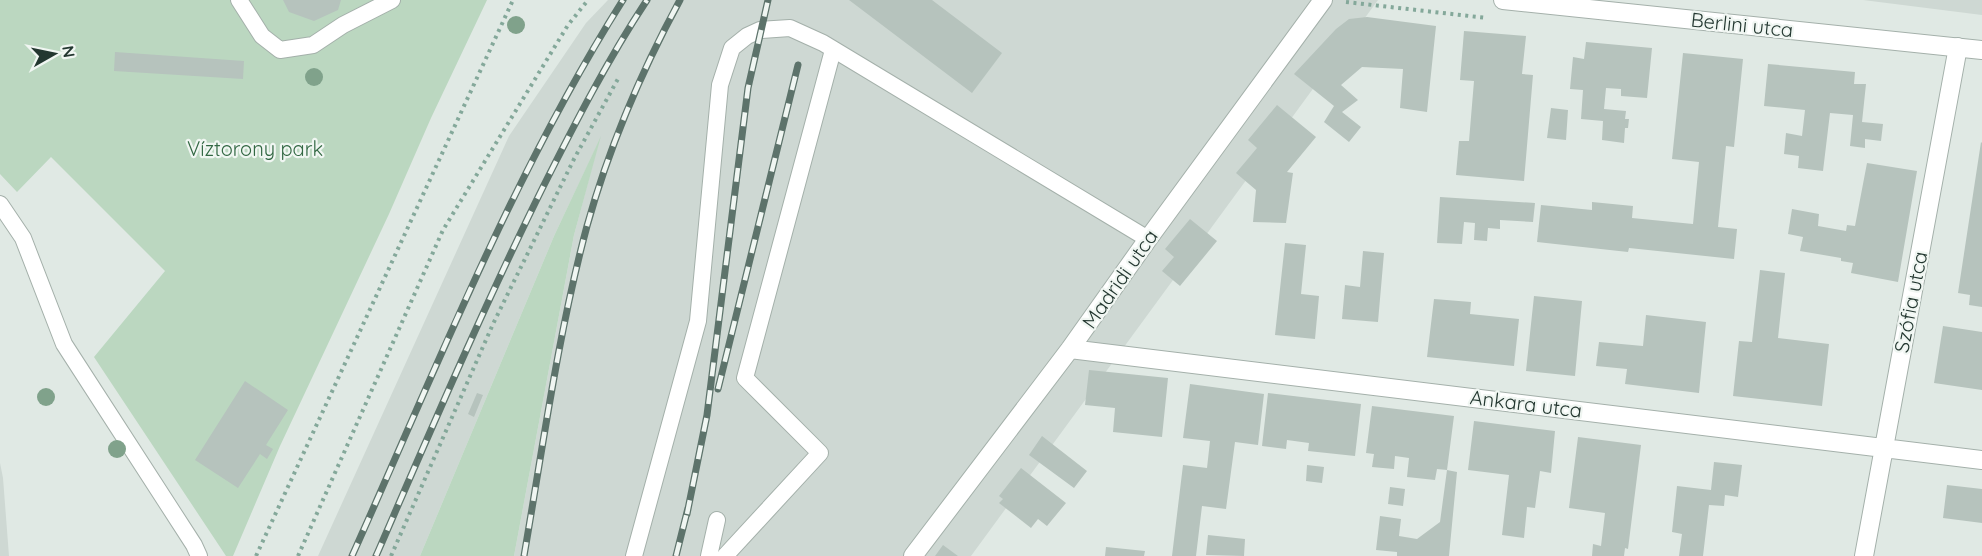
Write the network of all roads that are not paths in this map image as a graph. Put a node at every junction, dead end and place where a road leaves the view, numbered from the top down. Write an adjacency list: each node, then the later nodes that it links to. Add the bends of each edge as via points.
1 (239, 0): 2 (lane, via 262,36 280,50 313,45)
2 (392, 0)
3 (1323, 0): 9 (street, Madridi utca)
4 (1503, 0): 5 (street, Berlini utca)
5 (1958, 47): 7 (street, Berlini utca); 11 (street, Szófia utca)
6 (834, 50): 9 (lane); 15 (lane, via 790,28 760,30 732,48 720,85 698,321); 17 (lane, via 745,378 820,453)
7 (1982, 50)
8 (0, 204): 14 (lane, via 23,238 64,344)
9 (1148, 239): 10 (street, Madridi utca)
10 (1070, 349): 11 (street, Ankara utca); 18 (street, Madridi utca)
11 (1884, 448): 12 (street, Ankara utca); 19 (street, Szófia utca)
12 (1982, 460)
13 (717, 520): 16 (lane)
14 (199, 556)
15 (634, 556)
16 (709, 556)
17 (725, 556)
18 (913, 556)
19 (1864, 556)

